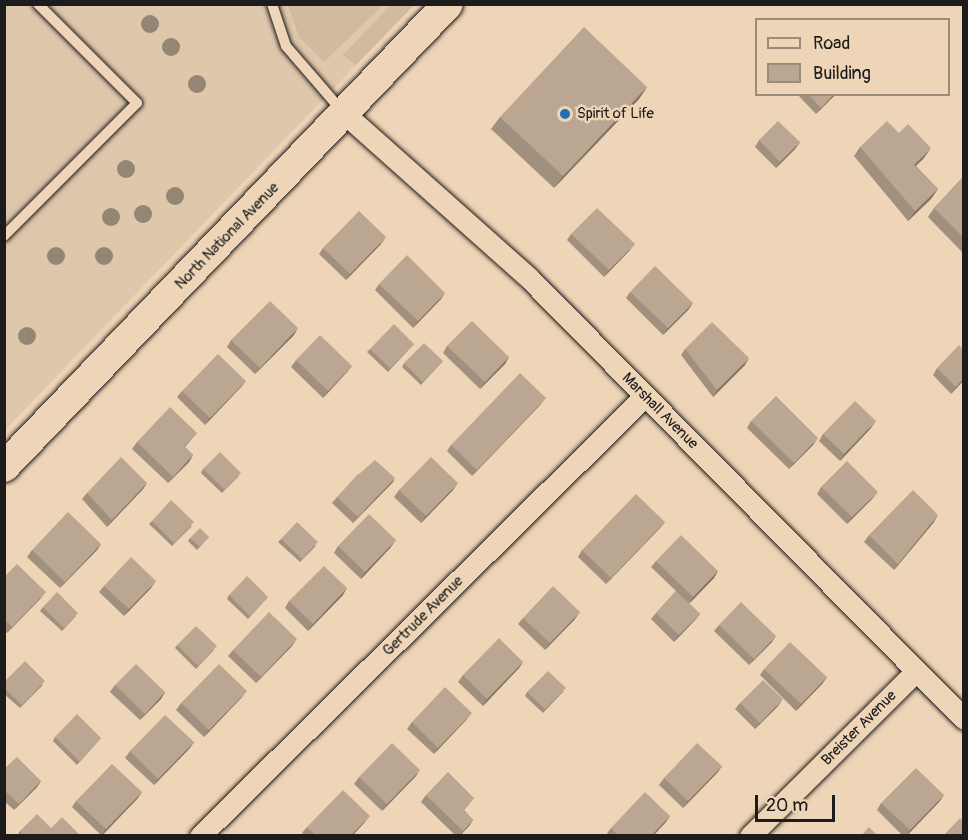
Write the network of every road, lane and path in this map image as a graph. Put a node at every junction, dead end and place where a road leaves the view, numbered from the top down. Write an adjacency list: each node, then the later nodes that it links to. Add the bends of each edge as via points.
1 (38, 4): 5 (lane, via 136,103)
2 (272, 4): 4 (lane, via 286,46)
3 (448, 4): 4 (street, North National Avenue)
4 (345, 114): 6 (street, Marshall Avenue, via 529,278); 7 (street, North National Avenue)
5 (4, 236)
6 (645, 396): 8 (street, Marshall Avenue); 10 (street, Gertrude Avenue)
7 (4, 467)
8 (916, 671): 9 (street, Marshall Avenue); 11 (street, Breister Avenue)
9 (963, 719)
10 (200, 836)
11 (750, 836)

